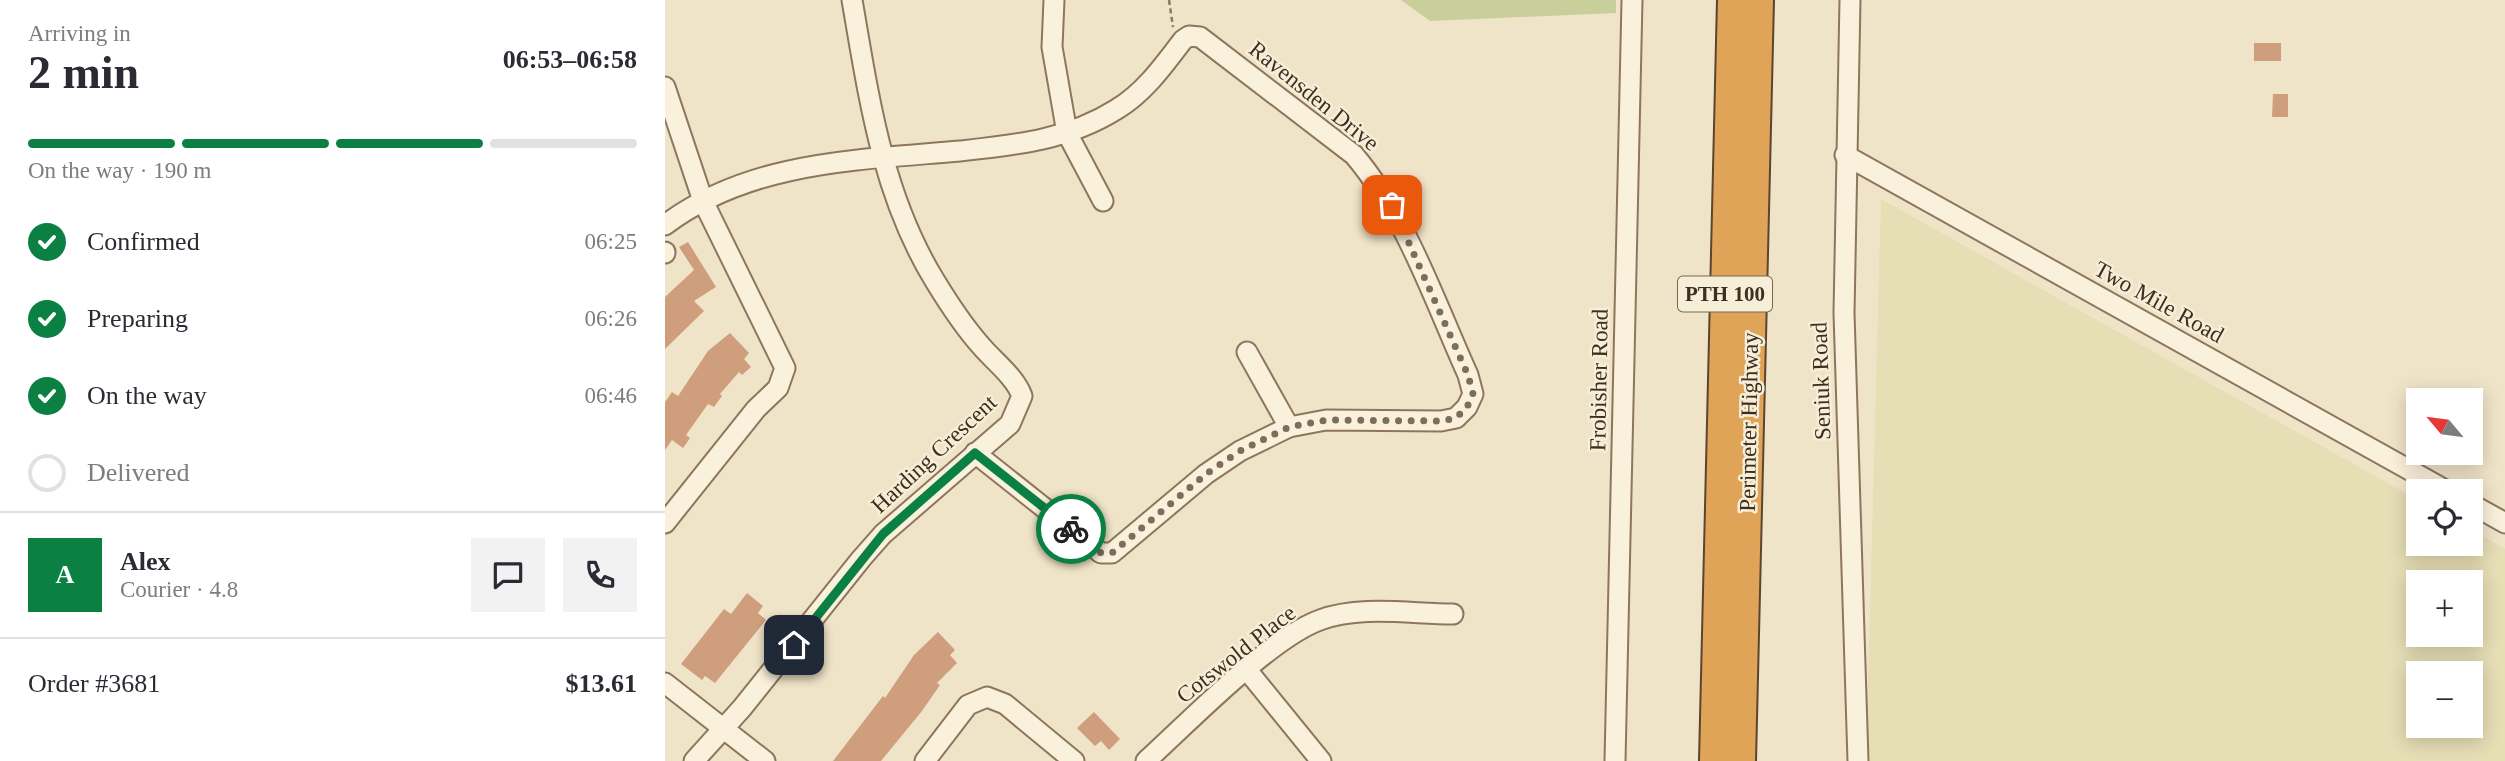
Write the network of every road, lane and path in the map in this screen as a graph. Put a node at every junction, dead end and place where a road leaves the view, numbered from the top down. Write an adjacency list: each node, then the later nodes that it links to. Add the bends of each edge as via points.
1 (852, 0): 12 (street)
2 (1054, 0): 10 (street, via 1052,47)
3 (1169, 0): 8 (path)
4 (1632, 0): 33 (street, Frobisher Road)
5 (1732, 0): 34 (highway, Perimeter Highway / PTH 100)
6 (1759, 0): 35 (highway, Perimeter Highway / PTH 100)
7 (1850, 0): 11 (street, Seniuk Road)
8 (1177, 48): 10 (street, via 1126,103); 17 (street, Ravensden Drive, via 1189,36 1200,37 1354,155 1392,205 1473,394 1456,418 1441,421 1350,419)
9 (665, 87): 13 (street)
10 (1067, 133): 12 (street, via 1014,146); 14 (street)
11 (1845, 155): 19 (street, Two Mile Road); 36 (street, Seniuk Road, via 1844,313)
12 (883, 158): 13 (street, via 782,170); 18 (street, Harding Crescent, via 897,205 923,260 965,326 1022,396 1010,424)
13 (703, 201): 15 (street); 21 (street, via 785,368 778,388)
14 (1103, 201)
15 (665, 225)
16 (1247, 352): 17 (street)
17 (1289, 427): 18 (street, Ravensden Drive, via 1206,474 1112,553 1101,553)
18 (975, 453): 26 (street, Harding Crescent, via 883,534 743,708)
19 (2426, 479)
20 (2483, 511): 22 (street)
21 (665, 523)
22 (2505, 523)
23 (1453, 614): 24 (street, Cotswold Place, via 1367,613 1320,620)
24 (1247, 670): 31 (street, Cotswold Place); 32 (street)
25 (665, 683): 26 (street)
26 (722, 727): 27 (street); 28 (street, Harding Crescent)
27 (759, 758)
28 (694, 761)
29 (925, 761): 30 (street, via 968,705 986,697 1005,704)
30 (1074, 761)
31 (1146, 761)
32 (1321, 761)
33 (1615, 761)
34 (1714, 761)
35 (1741, 761)
36 (1858, 761)

